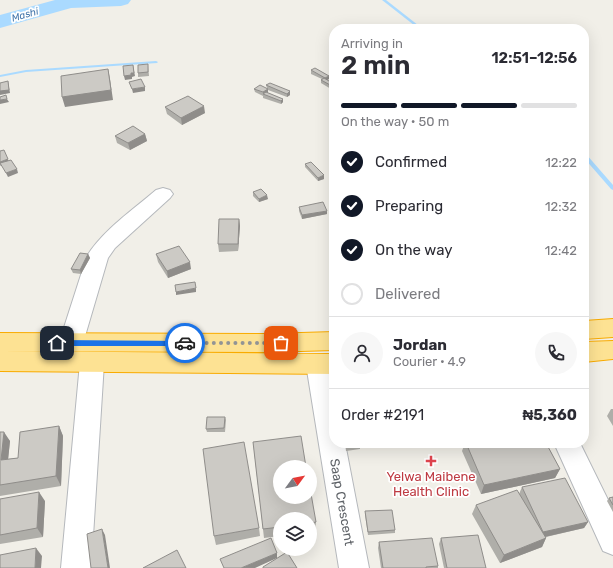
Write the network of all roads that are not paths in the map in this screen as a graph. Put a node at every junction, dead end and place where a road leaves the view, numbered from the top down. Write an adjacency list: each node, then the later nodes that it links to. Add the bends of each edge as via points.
1 (163, 194): 6 (street, via 108,243 98,256)
2 (613, 328): 3 (highway)
3 (589, 330)
4 (329, 341): 6 (highway)
5 (0, 342): 6 (highway)
6 (71, 343)
7 (613, 350): 8 (highway)
8 (589, 352)
9 (0, 361): 10 (highway)
10 (92, 363): 11 (highway); 16 (street)
11 (326, 364): 12 (street, Saap Crescent)
12 (329, 386)
13 (338, 448): 17 (street, Saap Crescent)
14 (569, 448): 15 (street)
15 (613, 541)
16 (76, 568)
17 (354, 568)

